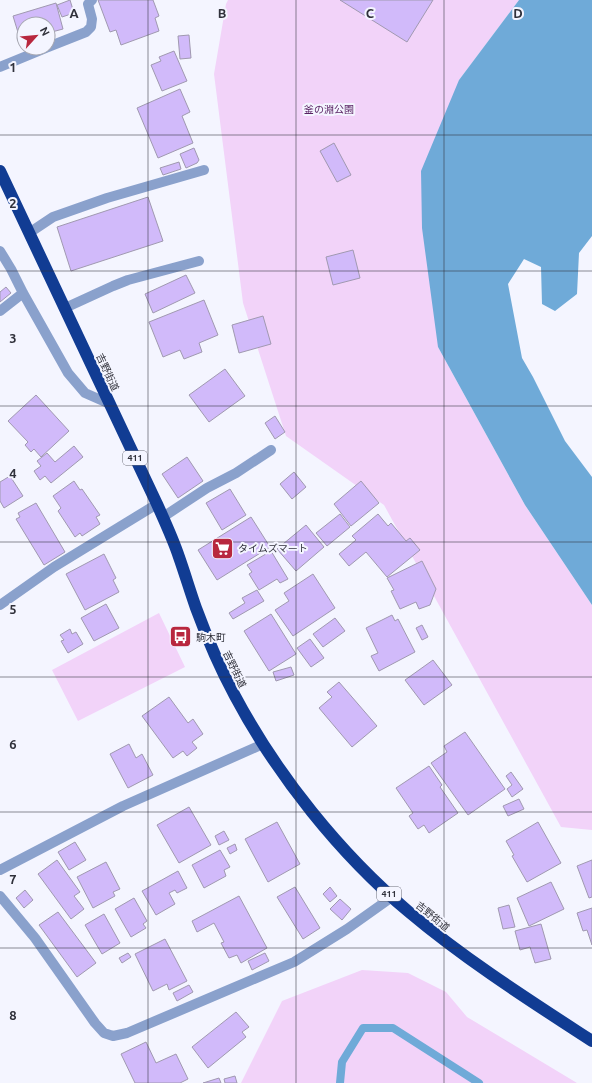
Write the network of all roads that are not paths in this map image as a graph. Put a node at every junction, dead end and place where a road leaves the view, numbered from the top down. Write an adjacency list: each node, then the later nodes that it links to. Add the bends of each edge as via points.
1 (92, 0): 2 (street, via 88,4 92,19 91,28)
2 (56, 44)
3 (27, 56): 4 (street)
4 (0, 67)
5 (204, 170): 7 (street, via 107,198 53,218)
6 (0, 171): 7 (highway, 吉野街道 / 411)
7 (29, 233): 11 (highway, 吉野街道 / 411)
8 (0, 251): 10 (street)
9 (198, 260): 11 (street, via 128,280)
10 (23, 293): 12 (street); 13 (street, via 68,374 84,393)
11 (65, 308): 13 (highway, 吉野街道 / 411)
12 (0, 311)
13 (110, 404): 15 (highway, 吉野街道 / 411)
14 (271, 450): 16 (street)
15 (157, 504): 16 (highway, 吉野街道 / 411); 17 (street)
16 (163, 517): 18 (highway, 吉野街道 / 411, via 213,650 235,696)
17 (0, 605)
18 (263, 744): 19 (street, via 123,806); 21 (highway, 吉野街道 / 411, via 290,784 334,838)
19 (0, 870)
20 (0, 896): 21 (street, via 35,938 95,1024 104,1033 113,1036 126,1033 294,962)
21 (392, 897): 22 (highway, 吉野街道 / 411, via 455,948)
22 (592, 1041)

